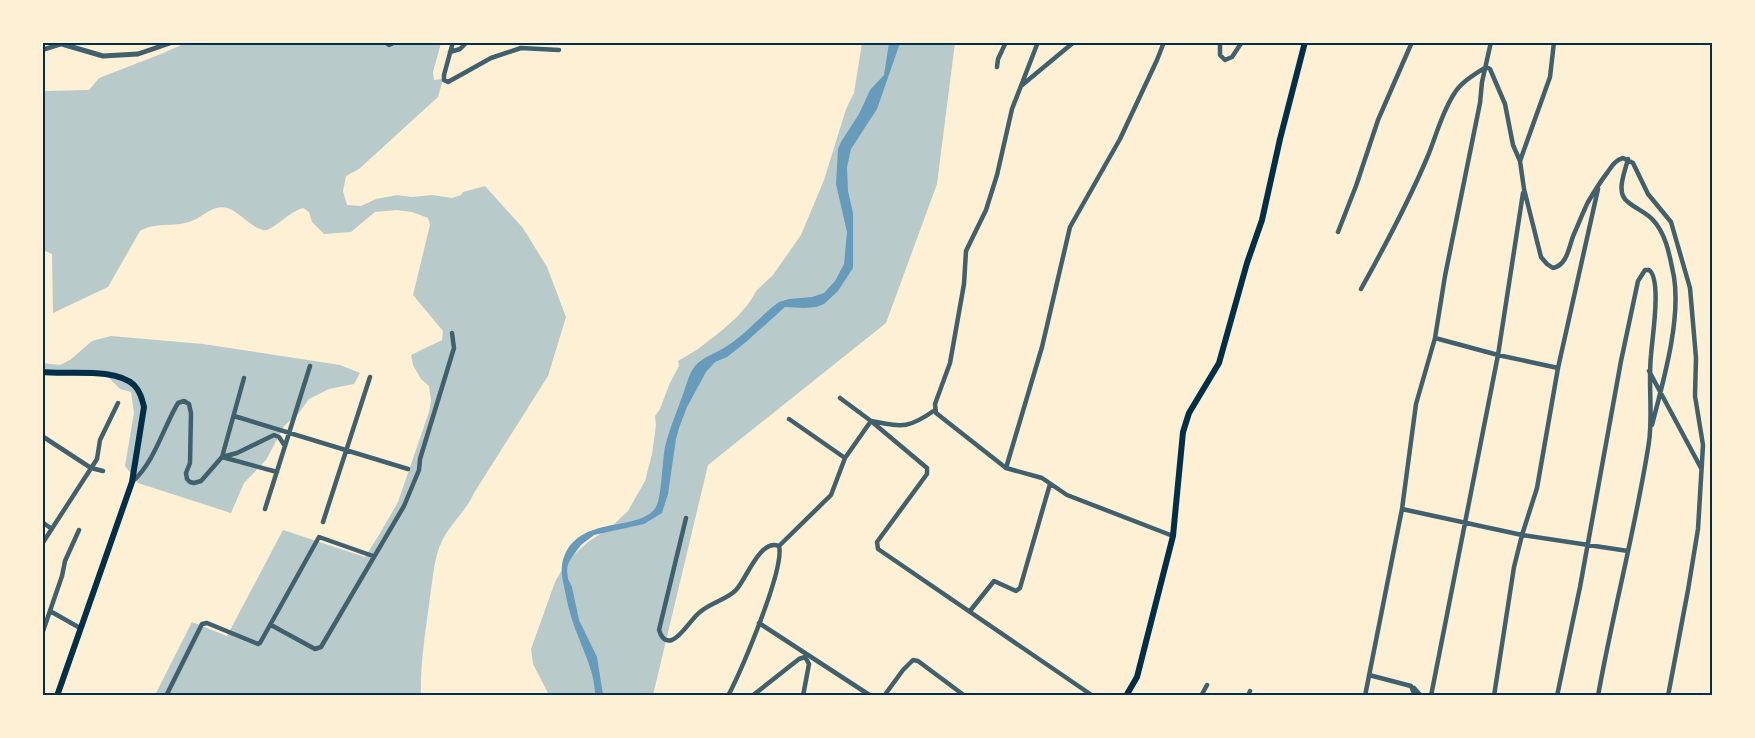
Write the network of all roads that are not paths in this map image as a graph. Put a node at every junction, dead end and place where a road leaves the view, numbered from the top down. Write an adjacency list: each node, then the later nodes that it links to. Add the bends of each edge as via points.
1 (173, 42): 16 (street, via 138,54 102,56)
2 (385, 42): 3 (street, via 389,45)
3 (395, 42)
4 (453, 42): 19 (street)
5 (467, 42): 19 (street)
6 (1006, 42): 20 (street)
7 (1038, 42): 22 (street)
8 (1074, 42): 22 (street)
9 (1164, 42): 53 (street, via 1120,139 1070,227 1042,347)
10 (1220, 42): 11 (street, via 1220,55 1225,60 1232,57)
11 (1242, 42)
12 (1305, 42): 69 (main road, via 1262,220 1219,363 1189,413 1183,432)
13 (1412, 42): 27 (street, via 1378,120)
14 (1491, 42): 21 (street)
15 (1554, 42): 24 (street, via 1550,76)
16 (60, 43): 17 (street)
17 (42, 50)
18 (559, 50): 19 (street, via 521,48 491,58 448,82 444,75)
19 (450, 52)
20 (997, 67)
21 (1486, 67): 24 (street, via 1490,69 1505,104 1513,145); 28 (street, via 1464,82 1454,94 1403,210); 30 (street)
22 (1019, 87): 41 (street, via 1008,122 998,175 986,210 966,251 964,284 950,363)
23 (1628, 159): 25 (street, via 1618,159); 38 (street, via 1622,194 1627,202 1654,220 1664,238 1674,280 1673,326); 55 (street, via 1648,194 1671,222 1690,288 1696,358 1695,396 1703,445)
24 (1520, 161): 26 (street)
25 (1600, 183): 26 (street, via 1587,204 1568,253 1553,268 1541,257); 33 (street)
26 (1524, 189): 31 (street)
27 (1338, 232)
28 (1361, 289)
29 (452, 333): 74 (street, via 454,348 419,470 404,506)
30 (1434, 338): 31 (street); 61 (street, via 1416,404)
31 (1498, 355): 33 (street); 65 (street)
32 (310, 366): 46 (street)
33 (1558, 368): 68 (street, via 1538,488)
34 (1649, 370): 38 (street); 45 (street); 72 (street, via 1656,299 1652,272 1645,270 1636,290 1621,361)
35 (42, 372): 58 (main road, via 121,377 135,386 144,406)
36 (370, 377): 49 (street)
37 (244, 378): 42 (street)
38 (1661, 390): 45 (street); 55 (street)
39 (840, 398): 44 (street)
40 (118, 403): 52 (street, via 102,435 98,456)
41 (935, 410): 44 (street, via 913,424 900,427); 53 (street)
42 (234, 416): 46 (street); 50 (street)
43 (790, 419): 51 (street)
44 (871, 421): 51 (street); 76 (street, via 927,468 927,474 876,546)
45 (1650, 430): 73 (street)
46 (289, 433): 48 (street); 49 (street)
47 (42, 436): 52 (street)
48 (285, 446): 50 (street, via 280,437 274,435); 57 (street)
49 (346, 450): 54 (street); 64 (street)
50 (222, 457): 57 (street); 58 (street, via 201,481 194,483 186,479 190,463 192,413 189,404 181,401 154,451)
51 (845, 458): 71 (street, via 831,495)
52 (91, 468): 56 (street); 66 (street)
53 (1006, 468): 59 (street, via 1042,478)
54 (408, 469)
55 (1701, 469): 102 (street, via 1696,538)
56 (103, 471)
57 (277, 472): 60 (street)
58 (132, 482): 79 (main road)
59 (1050, 484): 69 (street, via 1067,495); 76 (street, via 1020,588 1016,591 994,581)
60 (265, 509)
61 (1402, 509): 65 (street); 81 (street)
62 (686, 518): 71 (street, via 659,630 664,639 676,638 698,613 736,591 759,555 772,544)
63 (42, 522): 66 (street)
64 (324, 522)
65 (1464, 523): 68 (street); 99 (street)
66 (52, 529): 70 (street)
67 (79, 530): 75 (street, via 65,561)
68 (1522, 535): 72 (street); 100 (street, via 1514,566)
69 (1173, 536): 94 (main road, via 1138,677)
70 (42, 544)
71 (779, 546): 77 (street, via 779,563)
72 (1588, 546): 73 (street); 101 (street)
73 (1628, 551): 84 (street)
74 (373, 556): 78 (street, via 319,536); 78 (street, via 321,647 315,649)
75 (50, 611): 79 (street); 80 (street)
76 (970, 612): 93 (street)
77 (759, 623): 87 (street); 90 (street)
78 (271, 626): 86 (street, via 258,644 207,623 202,624)
79 (80, 628): 85 (main road)
80 (42, 634)
81 (1369, 675): 83 (street); 96 (street)
82 (1207, 685): 95 (street)
83 (1412, 686): 97 (street); 98 (street)
84 (1597, 695)
85 (57, 696)
86 (166, 696)
87 (728, 696)
88 (752, 696): 89 (street, via 805,657 810,664)
89 (803, 696)
90 (871, 696)
91 (884, 696): 92 (street, via 913,660)
92 (965, 696)
93 (1093, 696)
94 (1126, 696)
95 (1201, 696)
96 (1365, 696)
97 (1415, 696)
98 (1421, 696)
99 (1431, 696)
100 (1494, 696)
101 (1557, 696)
102 (1668, 696)

